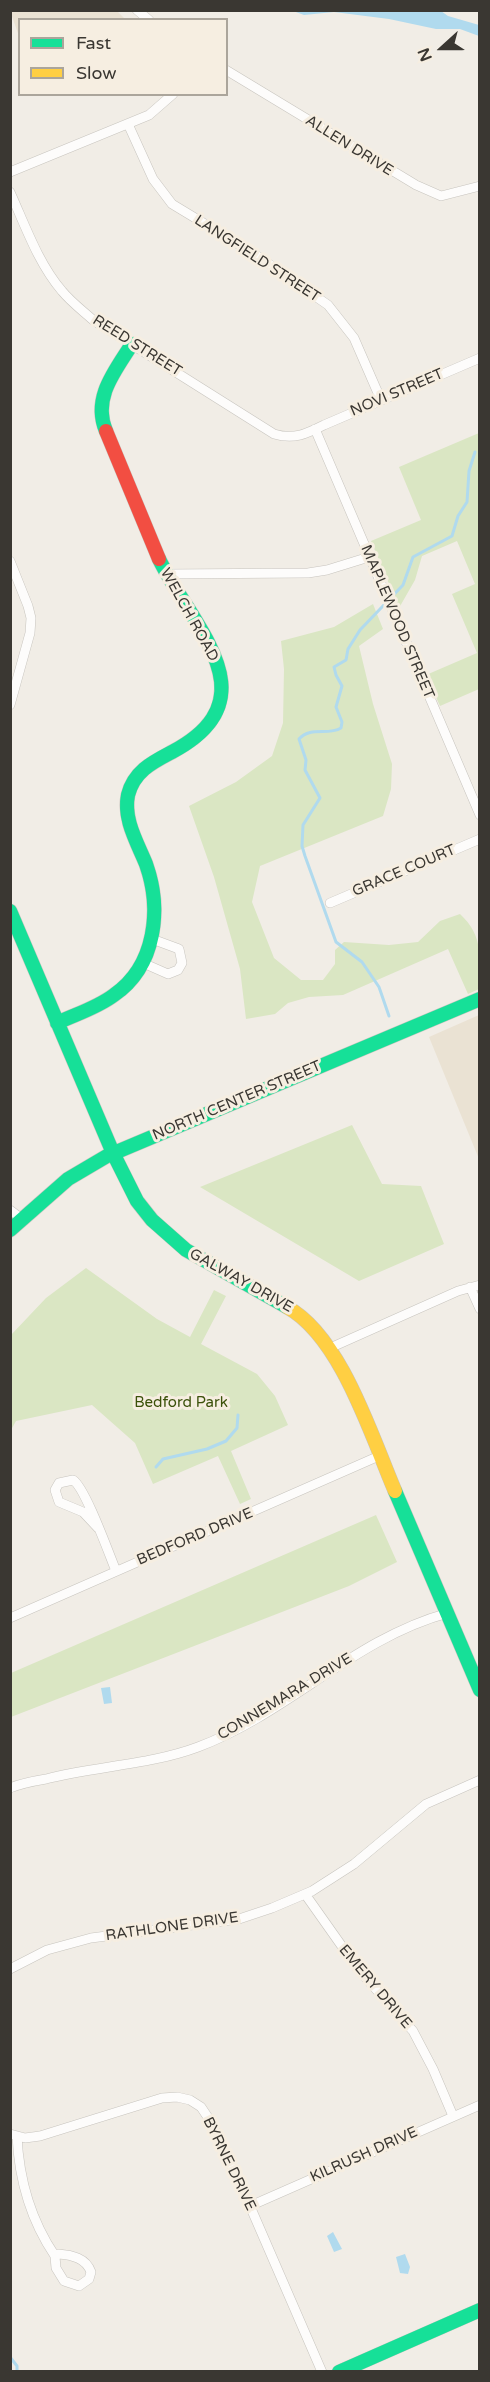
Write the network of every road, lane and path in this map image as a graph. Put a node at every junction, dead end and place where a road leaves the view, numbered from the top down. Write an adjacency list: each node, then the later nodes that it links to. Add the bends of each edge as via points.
1 (228, 71): 5 (street, ALLEN DRIVE, via 416,185 441,196)
2 (171, 96): 3 (street, via 149,114)
3 (128, 124): 4 (street); 9 (street, LANGFIELD STREET, via 153,179 172,204 328,305 354,338)
4 (10, 172)
5 (480, 186)
6 (10, 192): 7 (street, REED STREET, via 33,244 62,291 93,320)
7 (132, 344): 10 (street, REED STREET, via 274,434 296,437); 13 (street, WELCH ROAD, via 101,399 101,420)
8 (480, 358): 9 (street, NOVI STREET)
9 (381, 400): 10 (street, NOVI STREET)
10 (315, 429): 11 (street, MAPLEWOOD STREET)
11 (369, 557): 13 (street, via 308,573); 15 (street, MAPLEWOOD STREET)
12 (10, 561): 14 (street, via 31,618)
13 (166, 574): 19 (street, WELCH ROAD, via 215,659 222,676 223,696 212,723 142,770 126,799 127,816 154,893)
14 (10, 705)
15 (480, 815)
16 (480, 839): 17 (street, GRACE COURT)
17 (330, 903)
18 (10, 911): 22 (street, GALWAY DRIVE)
19 (152, 939): 20 (street, WELCH ROAD); 20 (street, via 179,950 182,963 178,970 168,974)
20 (143, 963): 22 (street, WELCH ROAD, via 120,991)
21 (480, 999): 23 (street, NORTH CENTER STREET)
22 (57, 1023): 23 (street, GALWAY DRIVE)
23 (113, 1154): 25 (street, NORTH CENTER STREET, via 68,1179); 29 (street, GALWAY DRIVE, via 137,1201 169,1236 215,1269 296,1312)
24 (10, 1210): 25 (street)
25 (22, 1219): 26 (street, NORTH CENTER STREET)
26 (10, 1230)
27 (475, 1286): 28 (street); 29 (street)
28 (480, 1309)
29 (330, 1348): 30 (street, GALWAY DRIVE)
30 (379, 1456): 32 (street, BEDFORD DRIVE); 33 (street, GALWAY DRIVE)
31 (98, 1528): 31 (street, via 80,1485 73,1480 59,1483 55,1490 59,1502 83,1512); 32 (street)
32 (116, 1571): 34 (street, BEDFORD DRIVE)
33 (448, 1613): 35 (street, GALWAY DRIVE); 37 (street, CONNEMARA DRIVE, via 409,1626 379,1642 230,1732 198,1747)
34 (10, 1618)
35 (480, 1690)
36 (480, 1780): 38 (street, RATHLONE DRIVE, via 426,1804 354,1864)
37 (10, 1788)
38 (305, 1894): 39 (street, RATHLONE DRIVE, via 239,1919 91,1938 47,1950); 41 (street, EMERY DRIVE, via 358,1969 413,2031)
39 (10, 1969)
40 (480, 2105): 41 (street, KILRUSH DRIVE)
41 (453, 2116): 43 (street, KILRUSH DRIVE)
42 (14, 2135): 43 (street, BYRNE DRIVE, via 40,2136 154,2100 190,2100 201,2107 211,2122); 44 (street, via 29,2204 41,2235)
43 (250, 2206): 46 (street, BYRNE DRIVE)
44 (56, 2256)
45 (480, 2310): 47 (street)
46 (322, 2372)
47 (339, 2372)

